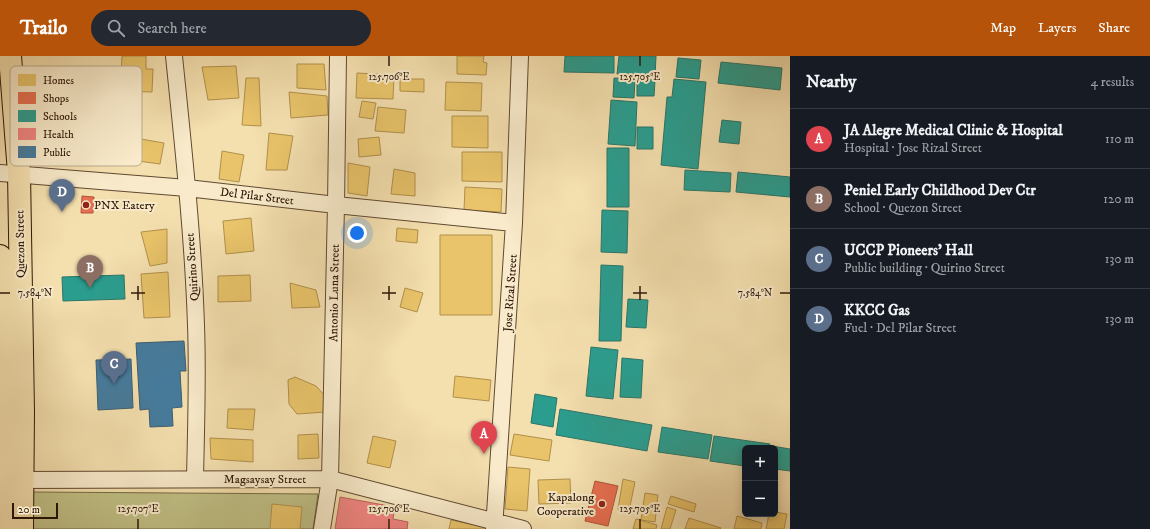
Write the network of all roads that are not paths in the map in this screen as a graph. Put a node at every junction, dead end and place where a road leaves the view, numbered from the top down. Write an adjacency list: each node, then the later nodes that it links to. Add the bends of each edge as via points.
1 (10, 56): 5 (highway, Quezon Street)
2 (174, 56): 6 (street, Quirino Street)
3 (338, 56): 7 (street, Antonio Luna Street)
4 (520, 56): 8 (street, Jose Rizal Street)
5 (9, 173): 6 (street, Del Pilar Street); 11 (highway, Quezon Street, via 23,412)
6 (187, 188): 7 (street, Del Pilar Street); 12 (street, Quirino Street, via 196,326)
7 (336, 205): 8 (street, Del Pilar Street); 10 (street, Antonio Luna Street)
8 (514, 223): 13 (street, Jose Rizal Street)
9 (0, 256): 11 (highway, Quezon Street)
10 (330, 479): 12 (street, Magsaysay Street); 13 (street, Magsaysay Street); 16 (street, Antonio Luna Street)
11 (8, 480): 12 (street, Magsaysay Street); 14 (highway, Quezon Street); 15 (highway, Quezon Street)
12 (195, 480)
13 (495, 525): 17 (street, Magsaysay Street)
14 (2, 529)
15 (22, 529)
16 (322, 529)
17 (523, 529)

